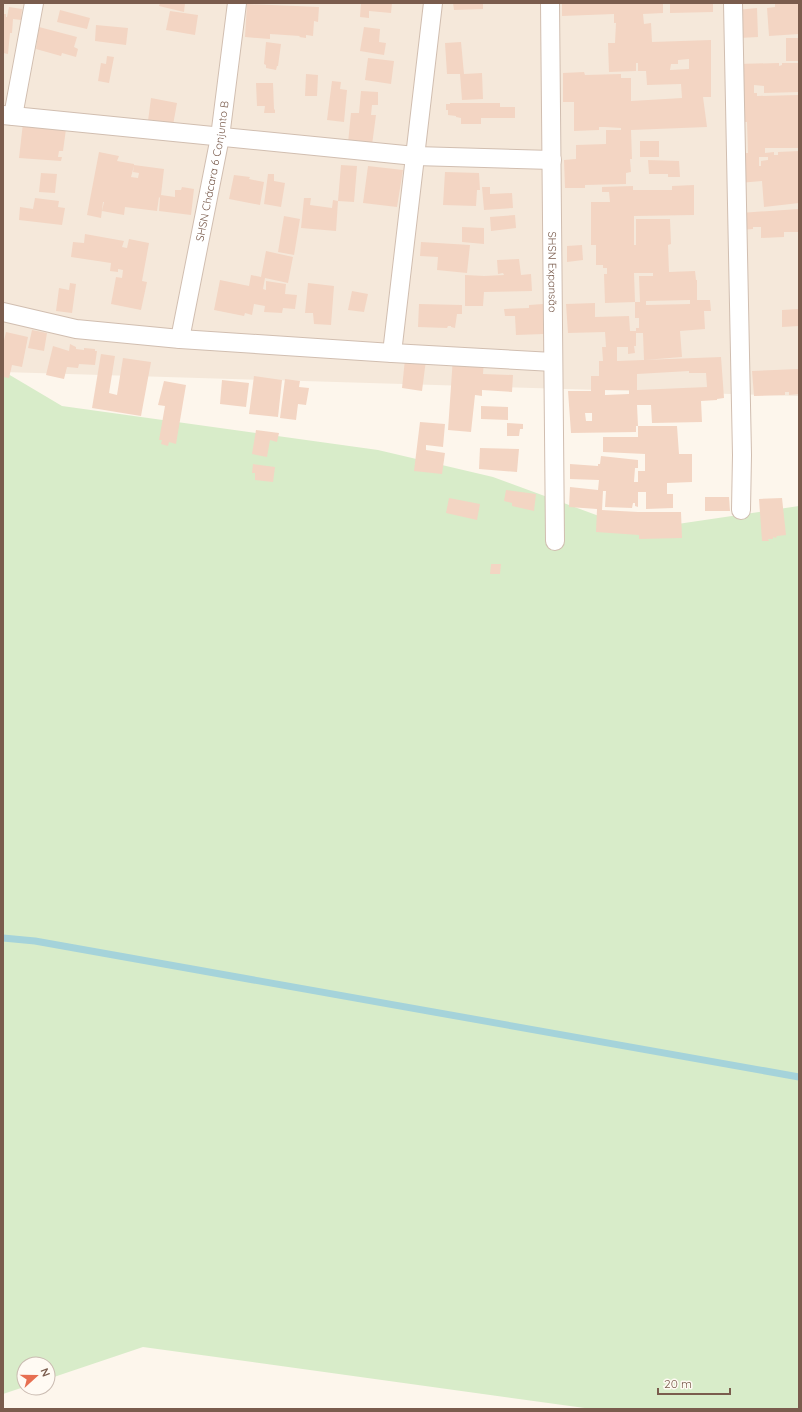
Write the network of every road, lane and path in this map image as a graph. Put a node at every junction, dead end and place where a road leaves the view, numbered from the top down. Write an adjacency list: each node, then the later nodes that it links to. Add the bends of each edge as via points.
1 (34, 3): 6 (street)
2 (237, 3): 7 (street, SHSN Chácara 6 Conjunto B)
3 (433, 3): 8 (street)
4 (550, 3): 9 (street, SHSN Expansão)
5 (733, 3): 14 (street)
6 (8, 116): 7 (street)
7 (220, 137): 8 (street); 11 (street, SHSN Chácara 6 Conjunto B)
8 (415, 156): 9 (street); 12 (street)
9 (552, 160): 13 (street, SHSN Expansão)
10 (3, 312): 11 (street, via 76,329)
11 (180, 339): 12 (street)
12 (392, 353): 13 (street)
13 (553, 362): 15 (street, SHSN Expansão)
14 (741, 510)
15 (555, 540)

